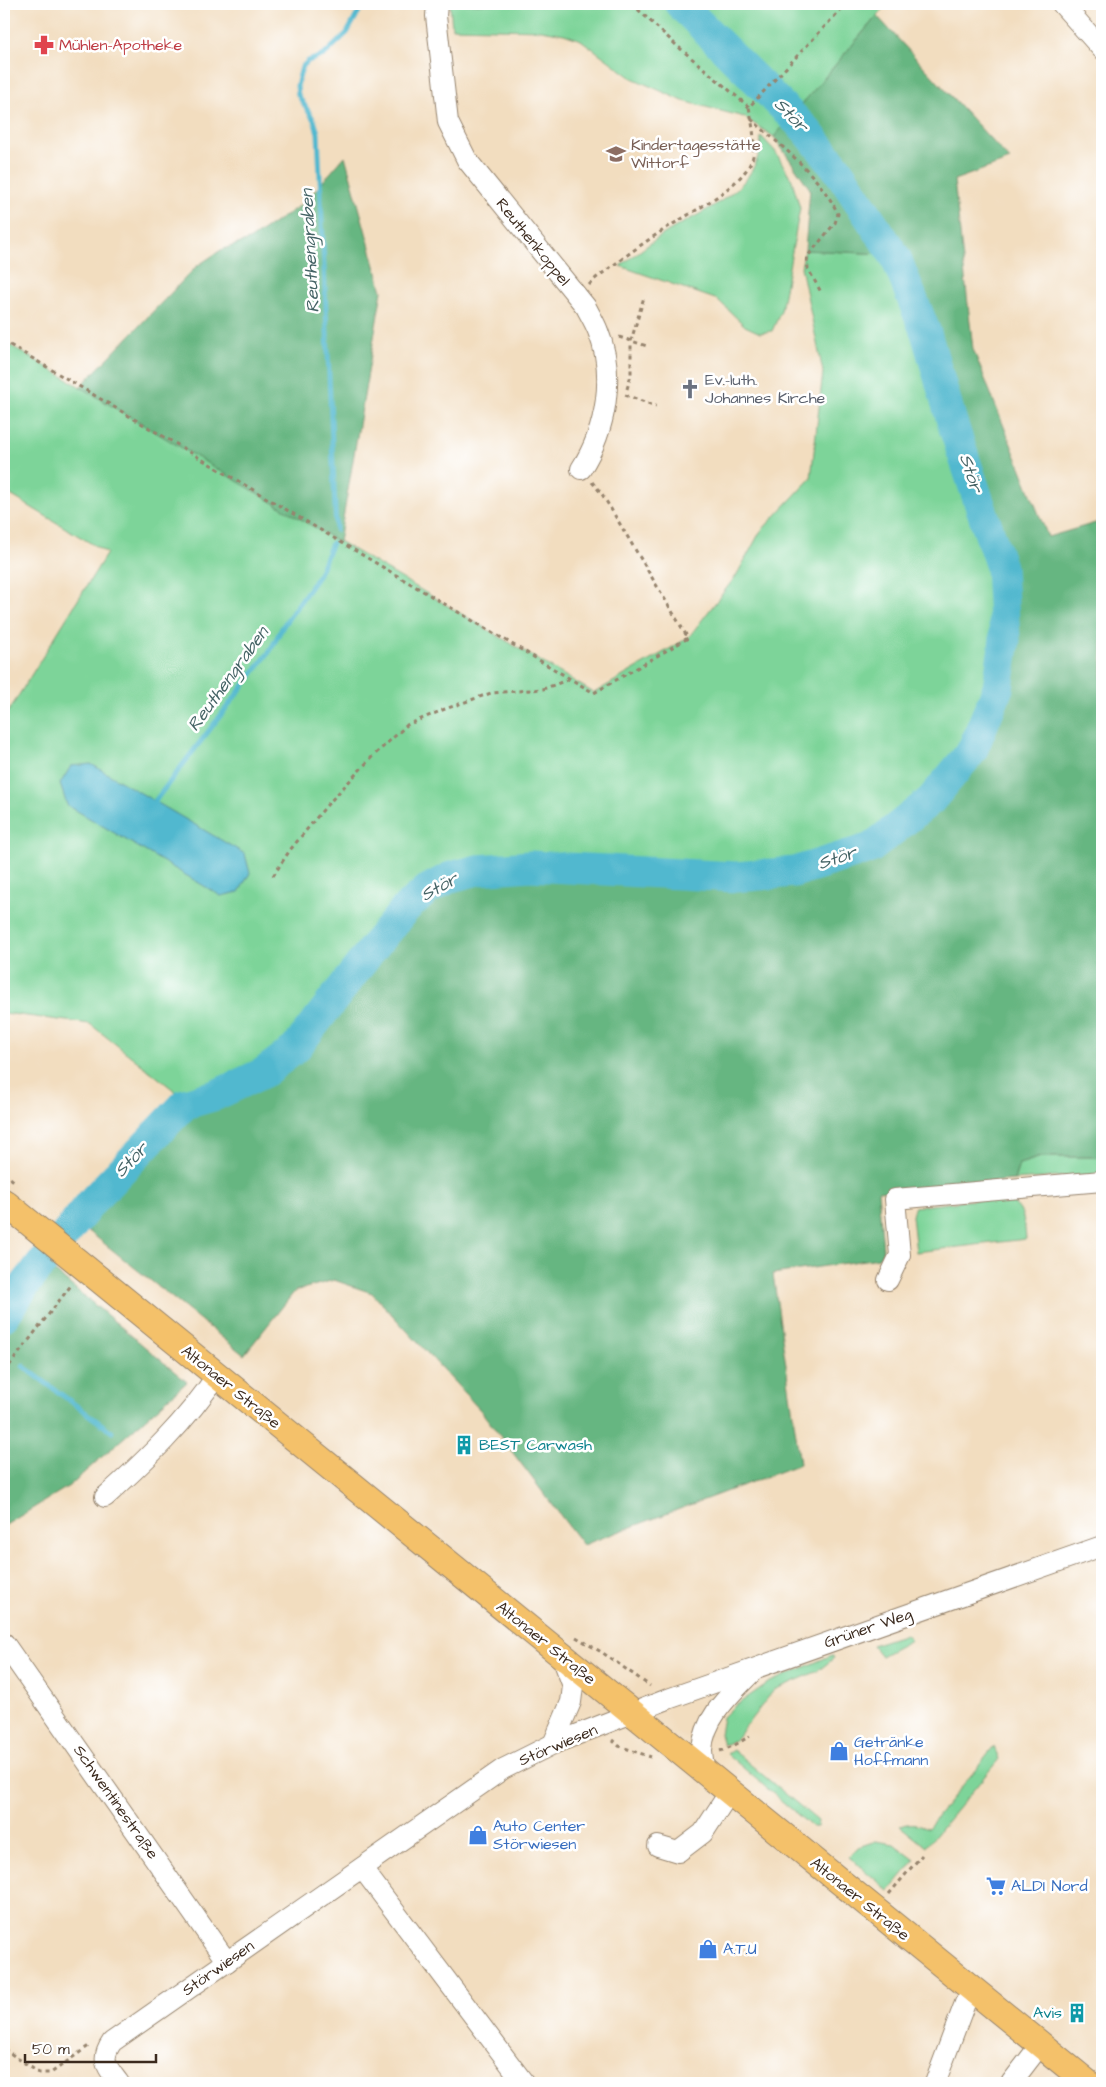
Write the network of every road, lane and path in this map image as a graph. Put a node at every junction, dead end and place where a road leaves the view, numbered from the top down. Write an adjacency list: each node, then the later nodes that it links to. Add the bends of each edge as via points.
1 (632, 4): 8 (path)
2 (846, 4): 8 (path)
3 (1062, 4): 7 (street)
4 (1093, 4): 6 (path)
5 (434, 8): 11 (street, Reuthenkoppel, via 448,122 467,160)
6 (1102, 15)
7 (1102, 49)
8 (749, 107): 9 (path)
9 (751, 119): 10 (path, via 807,170 832,200 838,214 835,223 807,256 808,269); 11 (path, via 754,136 752,158 743,174 724,192 596,278)
10 (820, 292)
11 (578, 297): 13 (street, Reuthenkoppel)
12 (644, 297): 14 (path)
13 (598, 331): 14 (path); 18 (street, Reuthenkoppel, via 605,359 607,390 602,427)
14 (631, 341): 16 (path); 17 (path, via 631,375 625,396)
15 (10, 345): 19 (path)
16 (647, 346)
17 (656, 406)
18 (581, 469): 19 (path, via 602,494 688,638 594,693)
19 (570, 679): 20 (path, via 543,689 491,693 407,725 327,805)
20 (273, 876)
21 (1102, 1181): 23 (street, via 895,1199 900,1255)
22 (4, 1202): 25 (main road, Altonaer Straße)
23 (888, 1280)
24 (73, 1282): 26 (path, via 9,1366)
25 (217, 1376): 29 (street, via 156,1449); 32 (main road, Altonaer Straße)
26 (4, 1381)
27 (4, 1420): 28 (path)
28 (4, 1469)
29 (105, 1497)
30 (1102, 1546): 33 (street, Grüner Weg)
31 (4, 1643): 43 (street, Schwentinestraße)
32 (562, 1657): 34 (main road, Altonaer Straße); 36 (street, via 573,1686 572,1702)
33 (757, 1667): 34 (street, Grüner Weg); 37 (street, via 720,1705 706,1730 702,1751)
34 (634, 1713): 36 (street, Störwiesen); 37 (main road, Altonaer Straße)
35 (750, 1736): 37 (path)
36 (552, 1744): 41 (street, Störwiesen, via 503,1769)
37 (711, 1762): 38 (main road, Altonaer Straße)
38 (730, 1793): 39 (street, via 702,1833 678,1852); 44 (main road, Altonaer Straße)
39 (658, 1846)
40 (922, 1855): 42 (path)
41 (362, 1868): 43 (street, Störwiesen); 50 (street)
42 (889, 1895)
43 (227, 1962): 49 (street, Störwiesen, via 112,2042 107,2050 106,2066)
44 (973, 1990): 46 (main road, Altonaer Straße); 51 (street)
45 (94, 2042): 47 (path, via 51,2072 39,2073)
46 (1041, 2044): 48 (main road, Altonaer Straße); 52 (street)
47 (4, 2049)
48 (1077, 2079)
49 (119, 2083)
50 (524, 2083)
51 (935, 2083)
52 (1011, 2083)

